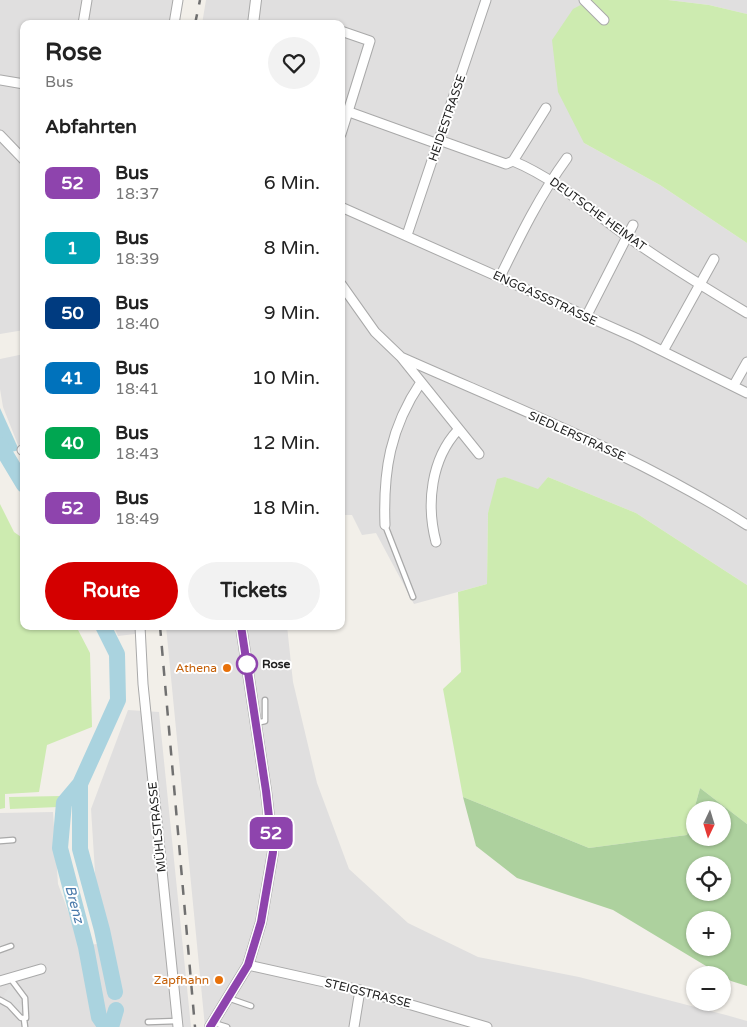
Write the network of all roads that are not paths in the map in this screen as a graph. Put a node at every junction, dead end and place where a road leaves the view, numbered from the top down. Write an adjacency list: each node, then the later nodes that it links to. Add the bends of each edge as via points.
1 (87, 0): 6 (street)
2 (178, 0): 7 (street)
3 (256, 0): 8 (street)
4 (486, 0): 16 (street, HEIDESTRASSE)
5 (584, 0): 9 (street)
6 (84, 20)
7 (175, 20)
8 (254, 20)
9 (604, 20)
10 (345, 32): 14 (street, via 370,41)
11 (0, 80): 12 (street)
12 (20, 83)
13 (546, 108): 19 (street)
14 (345, 110): 16 (street, DEUTSCHE HEIMAT)
15 (0, 135): 17 (street)
16 (438, 142): 19 (street, DEUTSCHE HEIMAT, via 506,164); 23 (street, HEIDESTRASSE)
17 (20, 156)
18 (567, 158): 20 (street)
19 (513, 161): 20 (street, DEUTSCHE HEIMAT)
20 (551, 180): 24 (street, DEUTSCHE HEIMAT); 26 (street)
21 (345, 209): 23 (street, ENGGASSSTRASSE)
22 (633, 225): 24 (street)
23 (406, 235): 26 (street, ENGGASSSTRASSE)
24 (627, 237): 27 (street, DEUTSCHE HEIMAT); 30 (street)
25 (714, 258): 27 (street)
26 (500, 277): 30 (street, ENGGASSSTRASSE)
27 (699, 284): 29 (street, DEUTSCHE HEIMAT); 31 (street)
28 (345, 290): 32 (street, via 375,332)
29 (747, 313)
30 (586, 317): 31 (street, ENGGASSSTRASSE)
31 (663, 351): 35 (street, ENGGASSSTRASSE)
32 (401, 357): 34 (street); 40 (street, SIEDLERSTRASSE, via 640,465)
33 (747, 362): 35 (street)
34 (420, 382): 37 (street); 39 (street, via 390,448 384,496)
35 (734, 384): 36 (street, ENGGASSSTRASSE)
36 (747, 392)
37 (458, 430): 38 (street); 41 (street, via 448,441 435,473 430,510)
38 (479, 454)
39 (385, 525): 42 (lane)
40 (747, 525)
41 (436, 542)
42 (413, 597)
43 (140, 630): 61 (street, MÜHLSTRASSE)
44 (242, 630): 46 (street)
45 (265, 700): 46 (lane, via 265,722)
46 (256, 723): 51 (street, via 273,852 261,922)
47 (13, 840): 48 (lane)
48 (0, 841)
49 (11, 946): 50 (lane)
50 (0, 950)
51 (248, 965): 55 (street, STEIGSTRASSE); 56 (street)
52 (41, 969): 53 (street)
53 (10, 978): 54 (street); 59 (lane, via 25,998 27,1013)
54 (0, 981)
55 (360, 990): 65 (street); 66 (street, STEIGSTRASSE)
56 (228, 998): 58 (lane); 62 (street)
57 (0, 1000): 59 (lane)
58 (251, 1006)
59 (24, 1019): 63 (lane)
60 (148, 1022): 61 (lane)
61 (177, 1024)
62 (211, 1025): 64 (lane)
63 (25, 1027)
64 (227, 1027)
65 (354, 1027)
66 (487, 1027)

